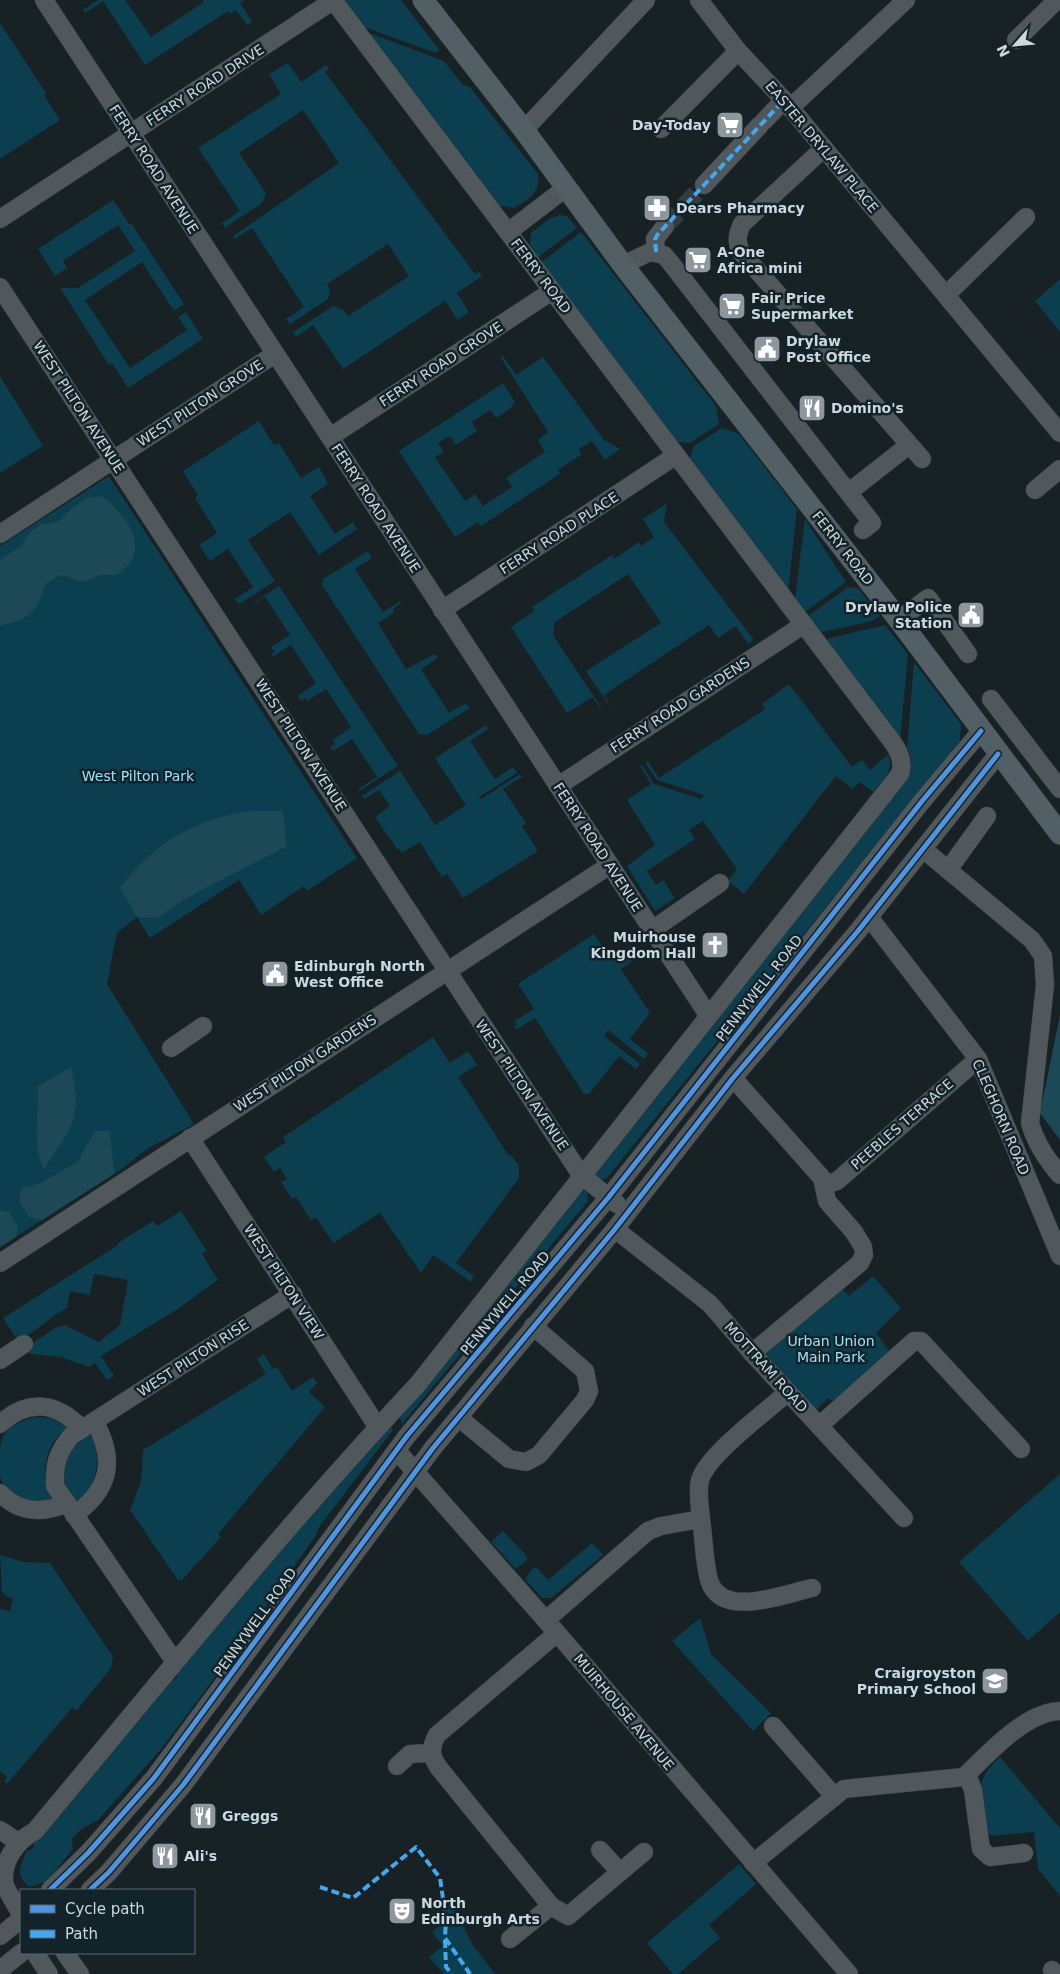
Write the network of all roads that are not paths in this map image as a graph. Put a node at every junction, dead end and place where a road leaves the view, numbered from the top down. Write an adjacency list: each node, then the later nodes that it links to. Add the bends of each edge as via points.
1 (44, 0): 13 (street, FERRY ROAD AVENUE)
2 (333, 0): 13 (street, FERRY ROAD DRIVE); 20 (street, FERRY ROAD)
3 (423, 0): 12 (main road, FERRY ROAD)
4 (646, 0): 12 (street)
5 (699, 0): 9 (street, EASTER DRYLAW PLACE)
6 (906, 0): 10 (street)
7 (1057, 0): 8 (street)
8 (1016, 40)
9 (738, 51): 10 (street, EASTER DRYLAW PLACE); 11 (street)
10 (787, 104): 14 (street, EASTER DRYLAW PLACE); 15 (street, via 762,123)
11 (661, 129)
12 (524, 130): 16 (main road, FERRY ROAD)
13 (131, 134): 18 (street, FERRY ROAD DRIVE); 26 (street, FERRY ROAD AVENUE)
14 (824, 148): 25 (street, EASTER DRYLAW PLACE); 29 (street, via 742,224 737,244)
15 (704, 185)
16 (567, 187): 20 (street, FERRY ROAD); 22 (main road, FERRY ROAD)
17 (1026, 217): 25 (street)
18 (0, 219)
19 (665, 226): 21 (street, via 655,239)
20 (508, 232): 24 (street, FERRY ROAD)
21 (656, 252): 22 (street); 35 (street, FERRY ROAD, via 670,262)
22 (623, 265): 39 (main road, FERRY ROAD)
23 (0, 287): 32 (street, WEST PILTON AVENUE)
24 (552, 291): 28 (street, FERRY ROAD GROVE); 30 (street, FERRY ROAD)
25 (946, 295): 27 (street, EASTER DRYLAW PLACE)
26 (275, 354): 28 (street, FERRY ROAD AVENUE); 32 (street, WEST PILTON GROVE)
27 (1060, 433)
28 (330, 437): 38 (street, FERRY ROAD AVENUE)
29 (909, 445): 31 (street); 35 (street)
30 (676, 456): 38 (street, FERRY ROAD PLACE); 40 (street, FERRY ROAD)
31 (922, 459)
32 (113, 460): 37 (street, WEST PILTON GROVE); 56 (street, WEST PILTON AVENUE, via 334,794)
33 (1060, 469): 34 (street)
34 (1035, 490)
35 (849, 492): 36 (street, FERRY ROAD, via 872,523)
36 (864, 530)
37 (0, 534)
38 (442, 610): 46 (street, FERRY ROAD AVENUE)
39 (899, 620): 41 (street, via 928,598); 44 (main road, FERRY ROAD)
40 (803, 625): 43 (street, FERRY ROAD); 46 (street, FERRY ROAD GARDENS)
41 (968, 654)
42 (991, 698): 47 (street)
43 (881, 727): 57 (street, PENNYWELL ROAD, via 901,756 900,774)
44 (981, 731): 45 (main road, FERRY ROAD); 66 (street, PENNYWELL ROAD)
45 (998, 754): 49 (main road, FERRY ROAD); 50 (street)
46 (558, 786): 51 (street, FERRY ROAD AVENUE)
47 (1060, 789)
48 (986, 816): 52 (street)
49 (1060, 834)
50 (923, 849): 52 (street); 54 (street)
51 (610, 864): 55 (street, FERRY ROAD AVENUE); 56 (street, WEST PILTON GARDENS)
52 (948, 870): 64 (street, via 1032,940 1043,956 1045,985 1030,1123 1039,1147)
53 (720, 883): 55 (street)
54 (869, 917): 60 (street, CLEGHORN ROAD); 61 (street)
55 (652, 930): 57 (street, FERRY ROAD AVENUE)
56 (446, 971): 62 (street, WEST PILTON GARDENS, via 247,1093); 63 (street, WEST PILTON AVENUE)
57 (708, 1016): 63 (street, PENNYWELL ROAD)
58 (203, 1026): 59 (street)
59 (171, 1048)
60 (978, 1060): 65 (street, PEEBLES TERRACE, via 837,1181); 69 (street, CLEGHORN ROAD)
61 (733, 1078): 65 (street); 67 (street)
62 (190, 1138): 70 (street, WEST PILTON GARDENS); 71 (street, WEST PILTON VIEW)
63 (581, 1175): 66 (street, WEST PILTON AVENUE); 80 (street, PENNYWELL ROAD, via 418,1384)
64 (1060, 1175)
65 (825, 1185): 74 (street, via 827,1201 860,1239 863,1257)
66 (608, 1198): 67 (street); 83 (street, PENNYWELL ROAD)
67 (628, 1211): 68 (street)
68 (615, 1229): 72 (street); 74 (street, MOTTRAM ROAD, via 710,1304)
69 (1060, 1256)
70 (0, 1263)
71 (293, 1294): 79 (street, WEST PILTON RISE); 80 (street, WEST PILTON VIEW)
72 (533, 1326): 77 (street); 77 (street, via 585,1371 589,1391 580,1407 539,1456 526,1462 509,1459)
73 (24, 1344): 75 (street)
74 (752, 1354): 76 (street, MOTTRAM ROAD)
75 (0, 1360)
76 (788, 1392): 81 (street, MOTTRAM ROAD); 88 (street, via 705,1469 700,1480)
77 (458, 1417): 84 (street)
78 (0, 1424): 79 (street, via 10,1414 41,1406 57,1409)
79 (88, 1425): 86 (street, WEST PILTON RISE, via 71,1436 59,1450 54,1467 55,1486); 86 (street, via 104,1438 107,1473 90,1504)
80 (377, 1426): 91 (street, PENNYWELL ROAD)
81 (819, 1426): 82 (street, via 914,1341 920,1341); 87 (street, MOTTRAM ROAD)
82 (1022, 1449)
83 (397, 1451): 84 (street, MUIRHOUSE AVENUE); 106 (street, PENNYWELL ROAD, via 154,1778)
84 (415, 1472): 90 (street, MUIRHOUSE AVENUE); 107 (street, via 183,1785)
85 (0, 1493): 86 (street, via 16,1506 28,1510)
86 (70, 1509): 91 (street, WEST PILTON RISE)
87 (904, 1518)
88 (701, 1519): 89 (street, via 709,1580 720,1597 743,1603); 90 (street, via 648,1531)
89 (812, 1588)
90 (551, 1627): 94 (street, via 437,1735); 103 (street, MUIRHOUSE AVENUE)
91 (175, 1662): 99 (street, PENNYWELL ROAD, via 35,1831)
92 (1060, 1711): 96 (street, via 1046,1712 1033,1718)
93 (773, 1726): 97 (street)
94 (431, 1753): 95 (street, via 410,1754); 108 (street, via 439,1768)
95 (397, 1766)
96 (964, 1778): 97 (street, via 852,1787); 102 (street, via 973,1790 981,1848 990,1857)
97 (834, 1796): 103 (street)
98 (0, 1830): 99 (street)
99 (18, 1842): 105 (street, via 6,1861)
100 (600, 1850): 104 (street)
101 (644, 1852): 104 (street)
102 (1024, 1853)
103 (753, 1863): 119 (street, MUIRHOUSE AVENUE)
104 (620, 1872): 108 (street, via 568,1916)
105 (3, 1883): 109 (street)
106 (51, 1889)
107 (91, 1889)
108 (551, 1906): 112 (street)
109 (20, 1912)
110 (20, 1920): 111 (street)
111 (0, 1936)
112 (510, 1939)
113 (20, 1954): 116 (street)
114 (36, 1954): 117 (street)
115 (66, 1954): 118 (street)
116 (0, 1970)
117 (49, 1974)
118 (80, 1974)
119 (849, 1974)

